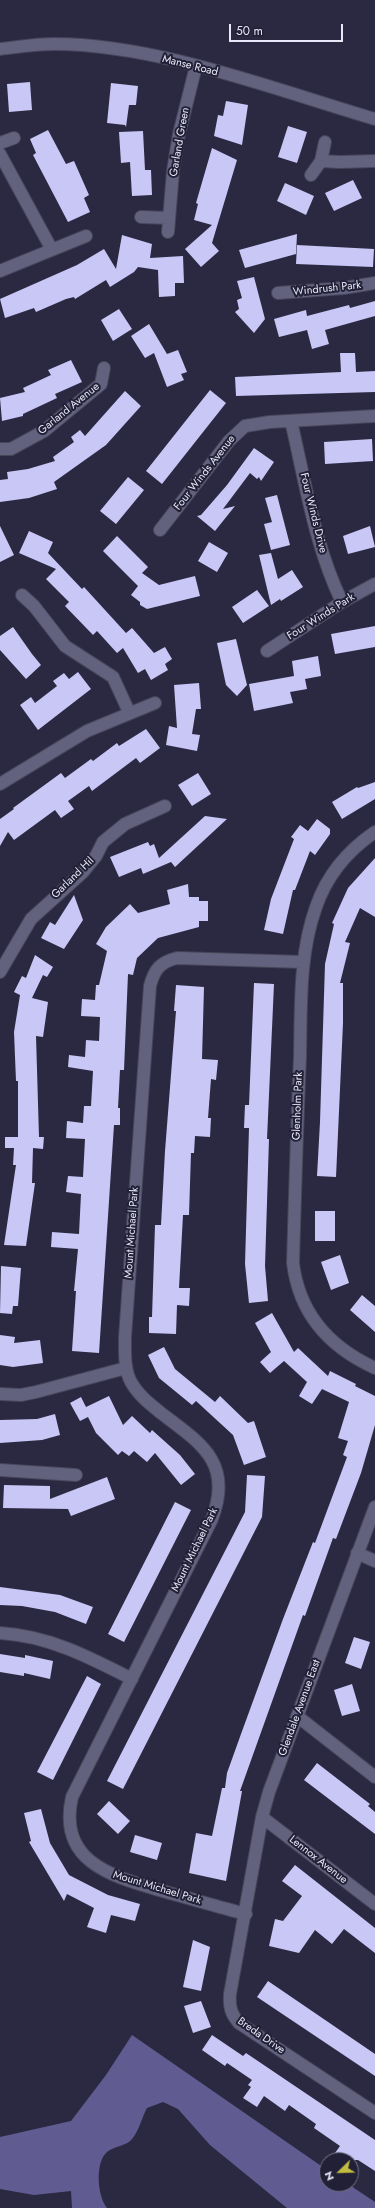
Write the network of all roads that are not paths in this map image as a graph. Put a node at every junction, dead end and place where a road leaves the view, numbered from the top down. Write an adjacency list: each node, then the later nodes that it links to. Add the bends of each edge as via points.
1 (0, 49): 2 (street, Manse Road, via 55,44 87,46)
2 (196, 66): 3 (street, Manse Road); 12 (street, Garland Green, via 179,134)
3 (375, 119)
4 (14, 138): 6 (street)
5 (325, 142): 8 (street)
6 (0, 143)
7 (0, 154): 15 (street)
8 (321, 161): 9 (street); 10 (street)
9 (375, 161)
10 (311, 175)
11 (141, 217): 12 (street)
12 (169, 218): 13 (street, Garland Green)
13 (168, 232)
14 (86, 236): 15 (street)
15 (51, 248): 16 (street)
16 (0, 271)
17 (375, 283): 18 (street, Windrush Park)
18 (278, 293)
19 (104, 368): 22 (street, Garland Avenue, via 101,384 44,431 11,449)
20 (375, 416): 21 (street, Four Winds Avenue)
21 (291, 421): 23 (street, Four Winds Avenue, via 255,423 237,432); 26 (street, Four Winds Drive, via 319,540)
22 (0, 449)
23 (160, 530)
24 (375, 584): 26 (street, Four Winds Park)
25 (22, 595): 29 (street, via 34,606 64,646 113,677)
26 (342, 602): 27 (street, Four Winds Park)
27 (267, 651)
28 (155, 702): 29 (street)
29 (129, 712): 30 (street, via 86,731)
30 (0, 784)
31 (165, 806): 34 (street, Garland Hil, via 125,824 103,842 83,872 31,919)
32 (375, 832): 33 (street, Glenholm Park, via 351,851 326,883 312,919)
33 (303, 962): 35 (street, Mount Michael Park, via 177,958 167,960 153,974 150,986 125,1330); 36 (street, Glenholm Park, via 293,1263 296,1282 300,1297 319,1327 351,1355)
34 (0, 972)
35 (126, 1368): 37 (street, via 36,1392 21,1395); 44 (street, Mount Michael Park, via 131,1382 149,1403 187,1433 210,1457 220,1478 217,1505 212,1519)
36 (375, 1368)
37 (0, 1394)
38 (0, 1470): 39 (street)
39 (76, 1475)
40 (375, 1507): 41 (street, Glendale Avenue East)
41 (357, 1553): 42 (street); 45 (street, Glendale Avenue East)
42 (375, 1561)
43 (0, 1634): 44 (street, via 32,1637 67,1647)
44 (132, 1679): 49 (street, Mount Michael Park, via 72,1797 68,1814 71,1835 80,1851 92,1864 112,1875)
45 (297, 1716): 46 (street); 47 (street, Glendale Avenue East, via 268,1792)
46 (375, 1777)
47 (262, 1817): 48 (street, Lennox Avenue); 49 (street, Glendale Avenue East)
48 (375, 1904)
49 (246, 1914): 50 (street, Breda Drive, via 230,1994 229,2006 233,2016 239,2023)
50 (375, 2113)

